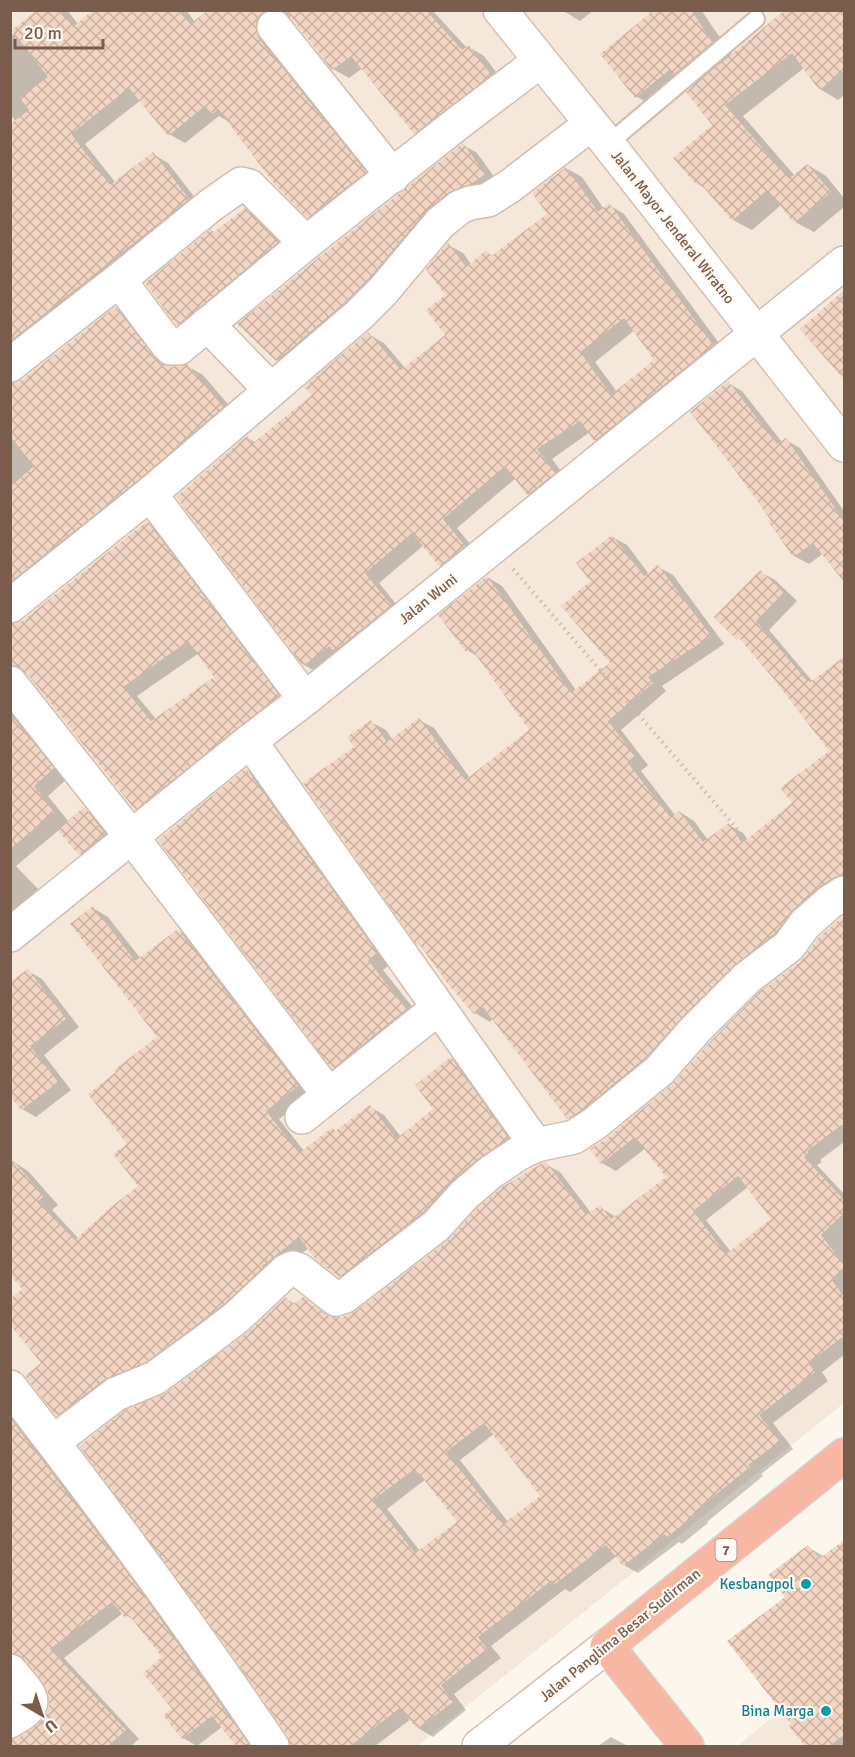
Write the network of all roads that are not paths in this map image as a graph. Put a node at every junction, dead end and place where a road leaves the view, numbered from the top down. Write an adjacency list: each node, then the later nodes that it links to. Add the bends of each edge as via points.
1 (500, 10): 4 (street, Jalan Mayor Jenderal Wiratno)
2 (756, 19): 5 (lane)
3 (274, 27): 6 (street)
4 (540, 61): 5 (street, Jalan Mayor Jenderal Wiratno); 6 (street)
5 (599, 134): 11 (street, Jalan Mayor Jenderal Wiratno); 13 (street, via 488,200 460,207 440,223 359,315)
6 (393, 176): 7 (street)
7 (306, 243): 9 (street, via 249,186 241,184); 10 (street)
8 (844, 263): 11 (street, Jalan Wuni)
9 (119, 280): 10 (street, via 171,348 182,346); 12 (street)
10 (207, 324): 13 (street)
11 (757, 334): 14 (street, Jalan Mayor Jenderal Wiratno); 18 (street, Jalan Wuni)
12 (10, 365)
13 (271, 390): 15 (street)
14 (844, 445)
15 (150, 494): 16 (street); 18 (street)
16 (10, 606)
17 (10, 683): 20 (street)
18 (305, 699): 19 (street, Jalan Wuni)
19 (250, 741): 20 (street, Jalan Wuni); 23 (street)
20 (131, 836): 22 (street, Jalan Wuni); 24 (street)
21 (844, 893): 26 (street, via 805,924 789,946 747,978 659,1071 594,1124 574,1137)
22 (10, 935)
23 (438, 1008): 24 (street); 26 (street)
24 (329, 1095): 25 (street)
25 (302, 1117)
26 (536, 1144): 28 (street, via 491,1172 436,1226 345,1296 336,1299 299,1270 286,1271 207,1340 155,1378 116,1395)
27 (10, 1387): 28 (street)
28 (53, 1442): 33 (street)
29 (844, 1455): 30 (highway, Jalan Panglima Besar Sudirman / 7)
30 (607, 1646): 34 (street, Jalan Panglima Besar Sudirman); 35 (highway)
31 (10, 1671): 32 (street, via 31,1698 31,1704)
32 (10, 1721)
33 (272, 1746)
34 (479, 1746)
35 (687, 1746)

